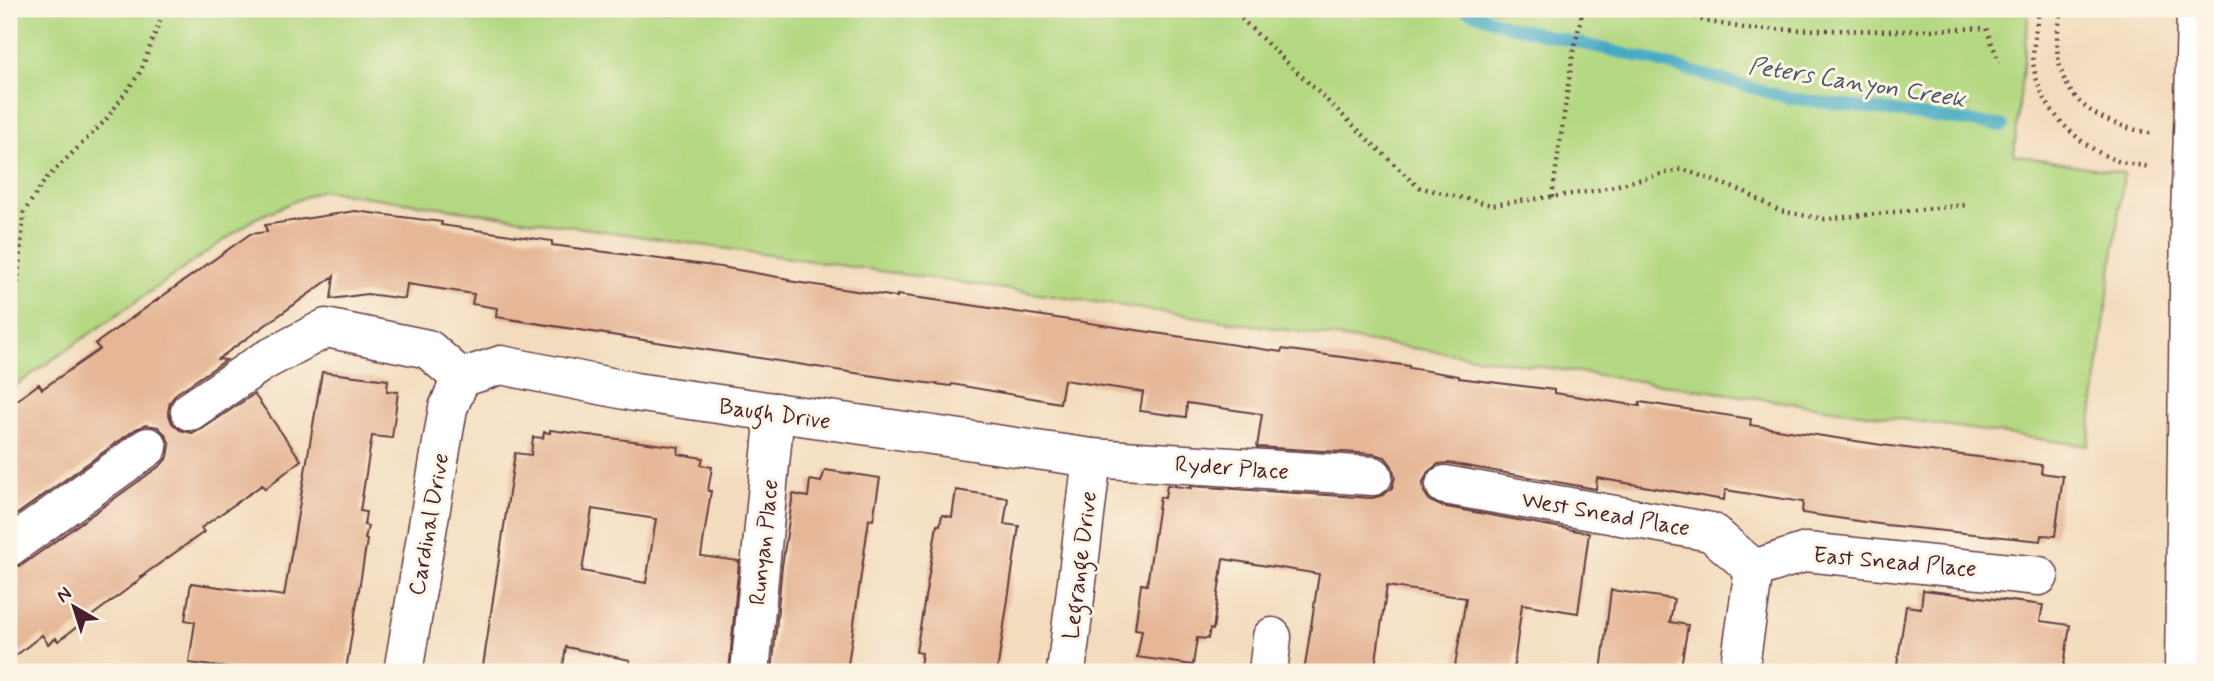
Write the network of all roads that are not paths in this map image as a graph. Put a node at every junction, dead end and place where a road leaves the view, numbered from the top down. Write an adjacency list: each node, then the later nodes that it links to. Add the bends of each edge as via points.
1 (2196, 9): 16 (street, bridge)
2 (461, 378): 3 (street, via 428,349 326,328 262,362); 4 (street, Baugh Drive, via 501,365 635,393); 12 (street, Cardinal Drive, via 448,408)
3 (190, 411)
4 (775, 412): 6 (street, Baugh Drive); 13 (street, Runyan Place)
5 (148, 447): 9 (street)
6 (1092, 458): 7 (street, Ryder Place); 14 (street, Legrange Drive)
7 (1373, 476)
8 (1445, 485): 10 (street, West Snead Place, via 1711,532)
9 (9, 548)
10 (1754, 569): 11 (street, East Snead Place, via 1806,552); 15 (street)
11 (2039, 576)
12 (402, 672)
13 (750, 672)
14 (1066, 672)
15 (1739, 672)
16 (2184, 672)

